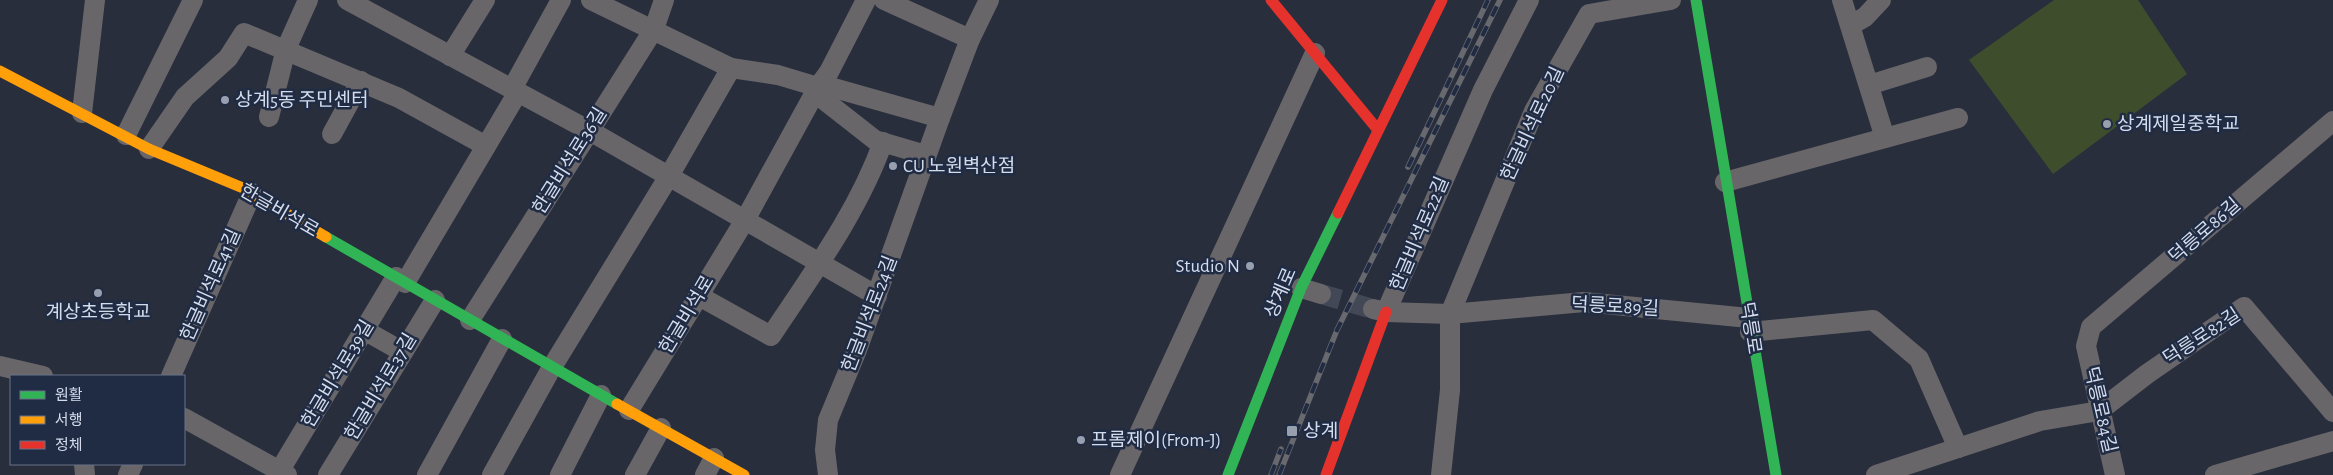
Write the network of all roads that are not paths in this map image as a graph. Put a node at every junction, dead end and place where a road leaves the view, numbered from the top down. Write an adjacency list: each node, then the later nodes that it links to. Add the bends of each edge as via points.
1 (95, 0): 32 (street)
2 (193, 0): 40 (street)
3 (308, 0): 22 (street)
4 (347, 0): 24 (street)
5 (485, 0): 24 (street)
6 (561, 0): 31 (street)
7 (591, 0): 20 (street)
8 (664, 0): 20 (street, 한글비석로36길)
9 (866, 0): 30 (street, 한글비석로)
10 (884, 0): 21 (street)
11 (989, 0): 21 (street, 한글비석로24길)
12 (1271, 0): 23 (main road)
13 (1442, 0): 37 (main road, 상계로)
14 (1529, 0): 57 (street, 한글비석로22길)
15 (1671, 0): 58 (street, 한글비석로20길, via 1589,14 1534,111)
16 (1696, 0): 47 (main road, 덕릉로)
17 (1842, 0): 19 (street)
18 (1881, 0): 19 (street, via 1865,17)
19 (1851, 25): 29 (street)
20 (654, 29): 26 (street); 38 (street, 한글비석로36길)
21 (970, 39): 34 (street, 한글비석로24길)
22 (286, 49): 28 (street); 33 (street); 44 (street, via 244,33 228,58 185,97)
23 (1315, 53): 37 (main road); 86 (street)
24 (450, 56): 31 (street)
25 (1927, 67): 29 (street)
26 (731, 68): 30 (street, via 778,75); 46 (street)
27 (0, 71): 32 (main road, 한글비석로)
28 (361, 81): 39 (street); 43 (street)
29 (1869, 85): 41 (street)
30 (818, 88): 34 (street); 42 (street, via 875,140); 49 (street, 한글비석로)
31 (515, 90): 38 (street); 43 (street)
32 (82, 113): 40 (main road, 한글비석로)
33 (269, 117)
34 (940, 118): 45 (street, 한글비석로24길)
35 (1958, 118): 41 (street)
36 (2333, 121): 63 (street, 덕릉로86길, via 2091,326)
37 (1378, 130): 52 (main road, 상계로)
38 (590, 131): 46 (street); 59 (street, 한글비석로36길)
39 (332, 134)
40 (126, 135): 44 (main road, 한글비석로)
41 (1885, 138): 47 (street)
42 (883, 142): 45 (street); 50 (street, via 861,192)
43 (486, 146): 51 (street)
44 (149, 148): 48 (main road, 한글비석로)
45 (926, 155): 55 (street, 한글비석로24길)
46 (669, 176): 49 (street); 65 (street)
47 (1725, 182): 60 (main road, 덕릉로)
48 (252, 193): 51 (main road, 한글비석로); 68 (street, 한글비석로41길)
49 (745, 220): 50 (street); 54 (street, 한글비석로)
50 (819, 263): 54 (street, via 771,336); 55 (street)
51 (400, 280): 56 (main road, 한글비석로); 61 (street, 한글비석로39길)
52 (1301, 288): 53 (street); 87 (main road, 상계로)
53 (1321, 294)
54 (699, 296): 70 (street, 한글비석로)
55 (877, 296): 85 (street, 한글비석로24길, via 828,420 825,450)
56 (435, 300): 59 (main road, 한글비석로); 64 (street, 한글비석로37길)
57 (1379, 311): 58 (street); 88 (main road, 한글비석로22길)
58 (1450, 314): 60 (street, 덕릉로89길, via 1584,302); 89 (street, 한글비석로20길, via 1450,390)
59 (470, 320): 62 (main road, 한글비석로)
60 (1750, 325): 76 (street, 덕릉로89길, via 1873,320 1919,359); 90 (main road, 덕릉로)
61 (364, 330): 64 (street); 78 (street, 한글비석로39길)
62 (502, 339): 65 (main road, 한글비석로); 80 (street)
63 (2086, 346): 71 (street, 덕릉로84길)
64 (403, 352): 79 (street, 한글비석로37길)
65 (552, 367): 69 (main road, 한글비석로); 81 (street)
66 (2, 368): 67 (street)
67 (38, 375)
68 (171, 375)
69 (601, 394): 70 (main road, 한글비석로); 82 (street)
70 (629, 410): 74 (main road, 한글비석로)
71 (2099, 412): 72 (street, 덕릉로82길, via 2147,374 2244,307); 76 (street, via 2040,421); 92 (street, 덕릉로84길)
72 (2333, 412)
73 (185, 419): 78 (street, 한글비석로39길)
74 (661, 428): 77 (main road, 한글비석로); 83 (street)
75 (2333, 441): 93 (street)
76 (1958, 448): 91 (street)
77 (710, 466): 84 (main road, 한글비석로)
78 (281, 474)
79 (328, 475)
80 (428, 475)
81 (492, 475)
82 (560, 475)
83 (635, 475)
84 (744, 475)
85 (828, 475)
86 (1120, 475)
87 (1228, 475)
88 (1326, 475)
89 (1441, 475)
90 (1776, 475)
91 (1876, 475)
92 (2115, 475)
93 (2215, 475)

